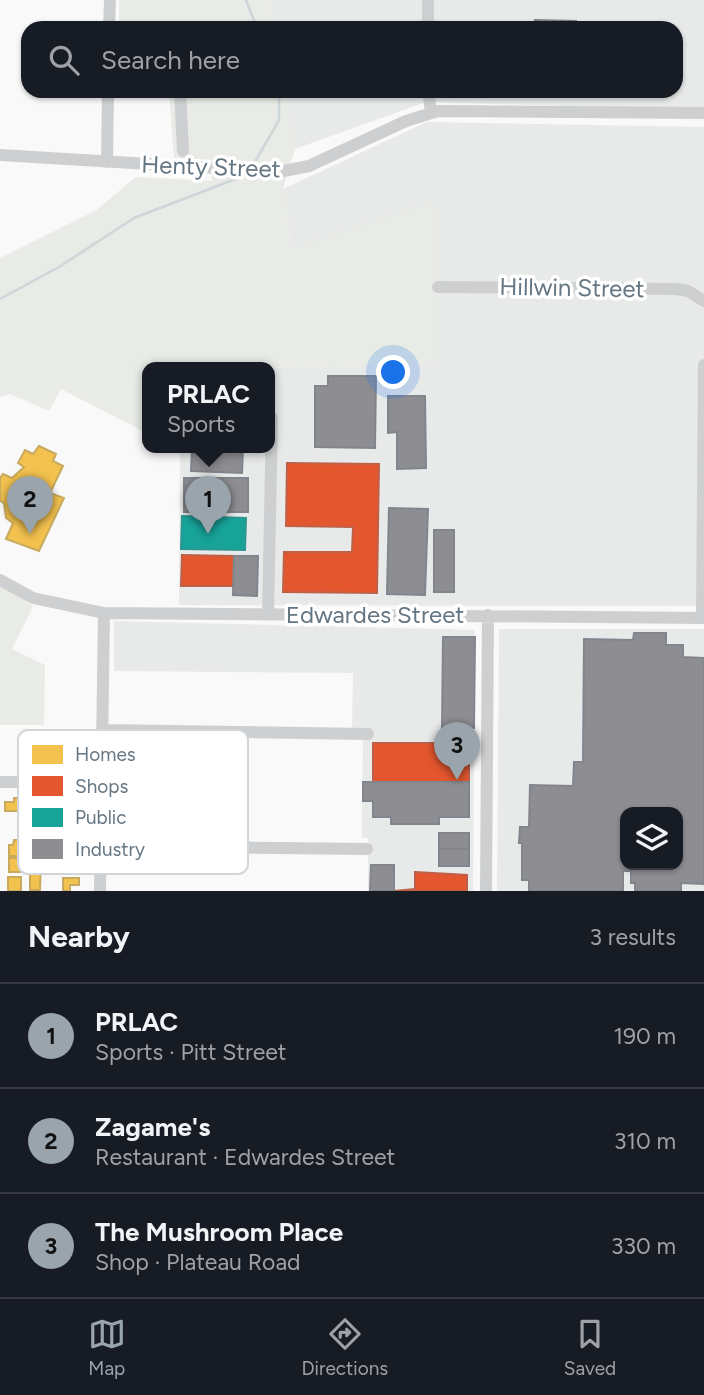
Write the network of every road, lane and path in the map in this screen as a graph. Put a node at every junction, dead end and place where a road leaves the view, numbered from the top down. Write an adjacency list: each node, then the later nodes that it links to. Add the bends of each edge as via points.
1 (110, 0): 3 (street)
2 (428, 0): 4 (street)
3 (109, 21)
4 (428, 21)
5 (108, 98): 12 (street)
6 (180, 98): 10 (street)
7 (429, 98): 8 (street)
8 (431, 112): 9 (street, Henty Street); 12 (street, Henty Street, via 309,166 279,172)
9 (704, 113)
10 (183, 151)
11 (0, 155): 12 (street, Henty Street)
12 (107, 162)
13 (438, 287): 14 (street, Hillwin Street, via 676,289)
14 (704, 300)
15 (704, 365): 16 (street)
16 (704, 399): 18 (street)
17 (271, 453): 23 (street)
18 (703, 507): 25 (street)
19 (0, 571): 21 (street, Edwardes Street)
20 (0, 580): 21 (street, Edwardes Street)
21 (47, 601): 22 (street, Edwardes Street)
22 (104, 613): 23 (street, Edwardes Street); 26 (street)
23 (268, 614): 24 (street, Edwardes Street)
24 (488, 615): 25 (street, Edwardes Street); 33 (street)
25 (703, 618)
26 (103, 730)
27 (248, 732): 28 (street)
28 (368, 734)
29 (0, 782): 30 (street)
30 (18, 782)
31 (248, 848): 32 (street)
32 (367, 849)
33 (486, 891)

